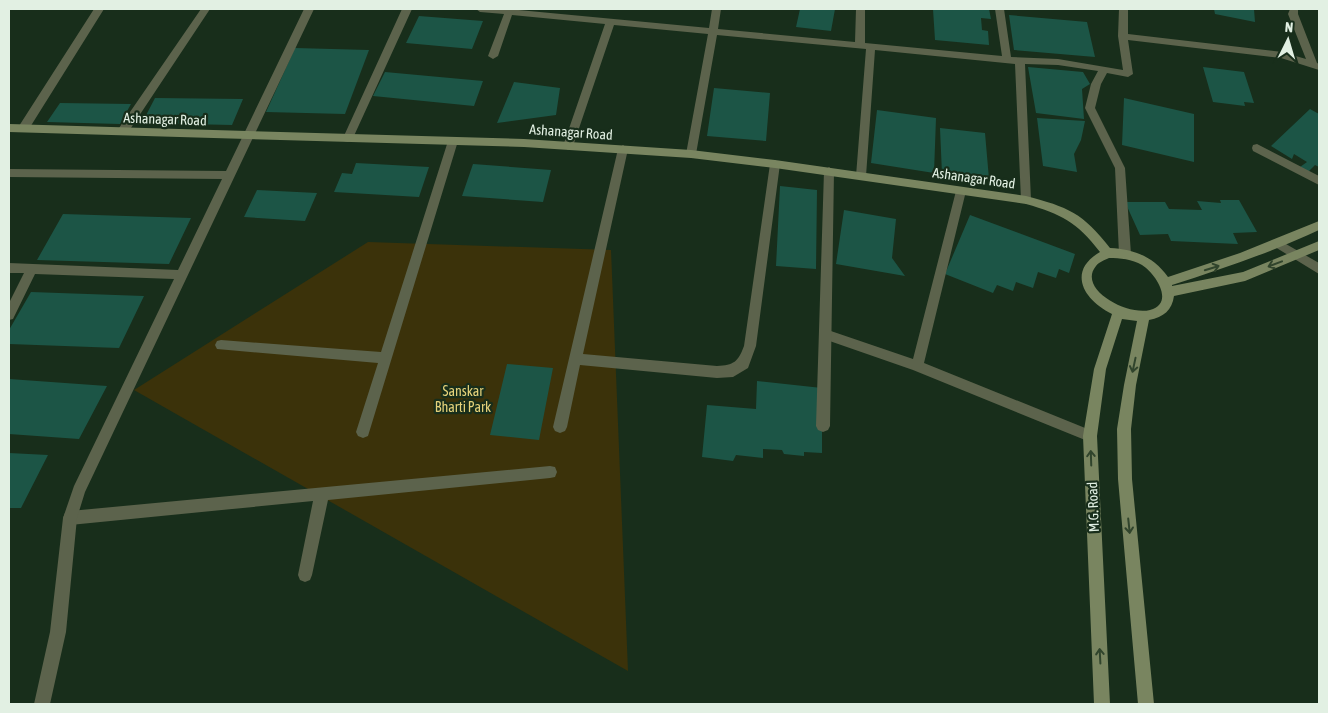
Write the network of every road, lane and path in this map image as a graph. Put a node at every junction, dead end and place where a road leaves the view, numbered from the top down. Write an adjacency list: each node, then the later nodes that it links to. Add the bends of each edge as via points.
1 (99, 9): 22 (street)
2 (205, 9): 23 (street)
3 (309, 9): 24 (street)
4 (407, 9): 25 (street)
5 (480, 9): 11 (street)
6 (717, 9): 13 (street)
7 (861, 9): 15 (street)
8 (1000, 9): 17 (street)
9 (1123, 9): 14 (street)
10 (1294, 9): 19 (street, via 1293,14)
11 (509, 12): 12 (street); 16 (street)
12 (610, 22): 13 (street); 27 (street)
13 (712, 31): 15 (street); 30 (street)
14 (1123, 36): 19 (street, via 1282,55); 20 (street, via 1128,74)
15 (866, 45): 17 (street); 35 (street)
16 (493, 56)
17 (1006, 59): 18 (street)
18 (1020, 60): 20 (street); 38 (street)
19 (1316, 67)
20 (1104, 69): 43 (street, via 1090,108 1120,168)
21 (9, 128): 22 (main road, Ashanagar Road)
22 (23, 129): 23 (main road, Ashanagar Road)
23 (123, 131): 24 (main road, Ashanagar Road)
24 (249, 135): 25 (main road, Ashanagar Road); 34 (street)
25 (348, 138): 26 (main road, Ashanagar Road)
26 (453, 141): 27 (main road, Ashanagar Road); 55 (street)
27 (568, 146): 29 (main road, Ashanagar Road)
28 (1257, 148): 36 (street)
29 (623, 149): 30 (main road, Ashanagar Road); 56 (street)
30 (692, 154): 31 (main road, Ashanagar Road)
31 (775, 164): 32 (main road, Ashanagar Road); 56 (street, via 750,346 744,364 733,371 717,372)
32 (829, 171): 35 (main road, Ashanagar Road); 53 (street)
33 (9, 173): 34 (street)
34 (228, 175): 48 (street)
35 (860, 176): 37 (main road, Ashanagar Road)
36 (1319, 181)
37 (961, 191): 38 (main road, Ashanagar Road); 57 (street)
38 (1026, 200): 42 (main road, Ashanagar Road, via 1072,215 1088,227)
39 (1319, 225): 40 (main road)
40 (1280, 244): 44 (street); 49 (main road, one-way to 40)
41 (1319, 245): 44 (main road)
42 (1107, 253): 43 (main road); 50 (main road, via 1089,264 1087,284 1094,296)
43 (1125, 254): 49 (main road, via 1147,263 1158,272)
44 (1296, 256): 47 (street); 49 (main road, one-way to 49, via 1245,276)
45 (9, 268): 46 (street)
46 (32, 269): 48 (street); 51 (street)
47 (1319, 269)
48 (182, 275): 64 (street, via 79,491)
49 (1167, 287): 52 (main road, via 1168,301 1163,309)
50 (1118, 313): 52 (main road); 61 (main road, M.G. Road, via 1100,369)
51 (9, 315)
52 (1144, 317): 68 (main road, one-way to 68, via 1128,394 1124,469)
53 (825, 334): 57 (street); 58 (street)
54 (222, 345): 55 (street)
55 (386, 358): 60 (street)
56 (577, 359): 59 (street)
57 (916, 366): 61 (street)
58 (823, 426)
59 (560, 427)
60 (363, 432)
61 (1090, 436): 67 (main road, M.G. Road, one-way to 61)
62 (550, 472): 63 (street)
63 (322, 494): 64 (street); 65 (street)
64 (70, 518): 66 (street, via 58,632)
65 (305, 574)
66 (42, 704)
67 (1102, 704)
68 (1146, 704)

